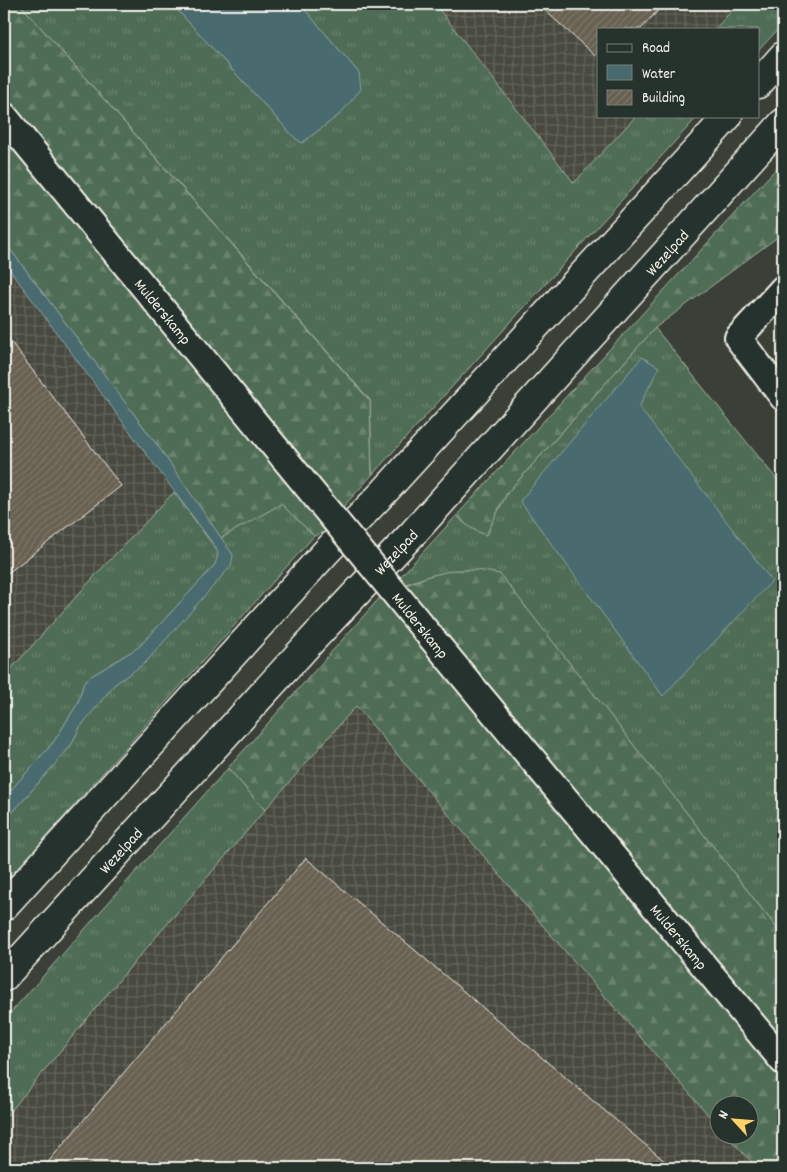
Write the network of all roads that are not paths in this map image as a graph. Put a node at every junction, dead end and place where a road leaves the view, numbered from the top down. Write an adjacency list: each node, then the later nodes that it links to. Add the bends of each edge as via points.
1 (783, 56): 2 (highway)
2 (760, 82)
3 (4, 116): 10 (street, Mulderskamp, bridge)
4 (726, 118): 8 (highway)
5 (783, 123): 9 (highway, Wezelpad, via 414,532)
6 (783, 289): 7 (street, via 738,338)
7 (783, 397)
8 (4, 906)
9 (4, 977)
10 (783, 1062)

